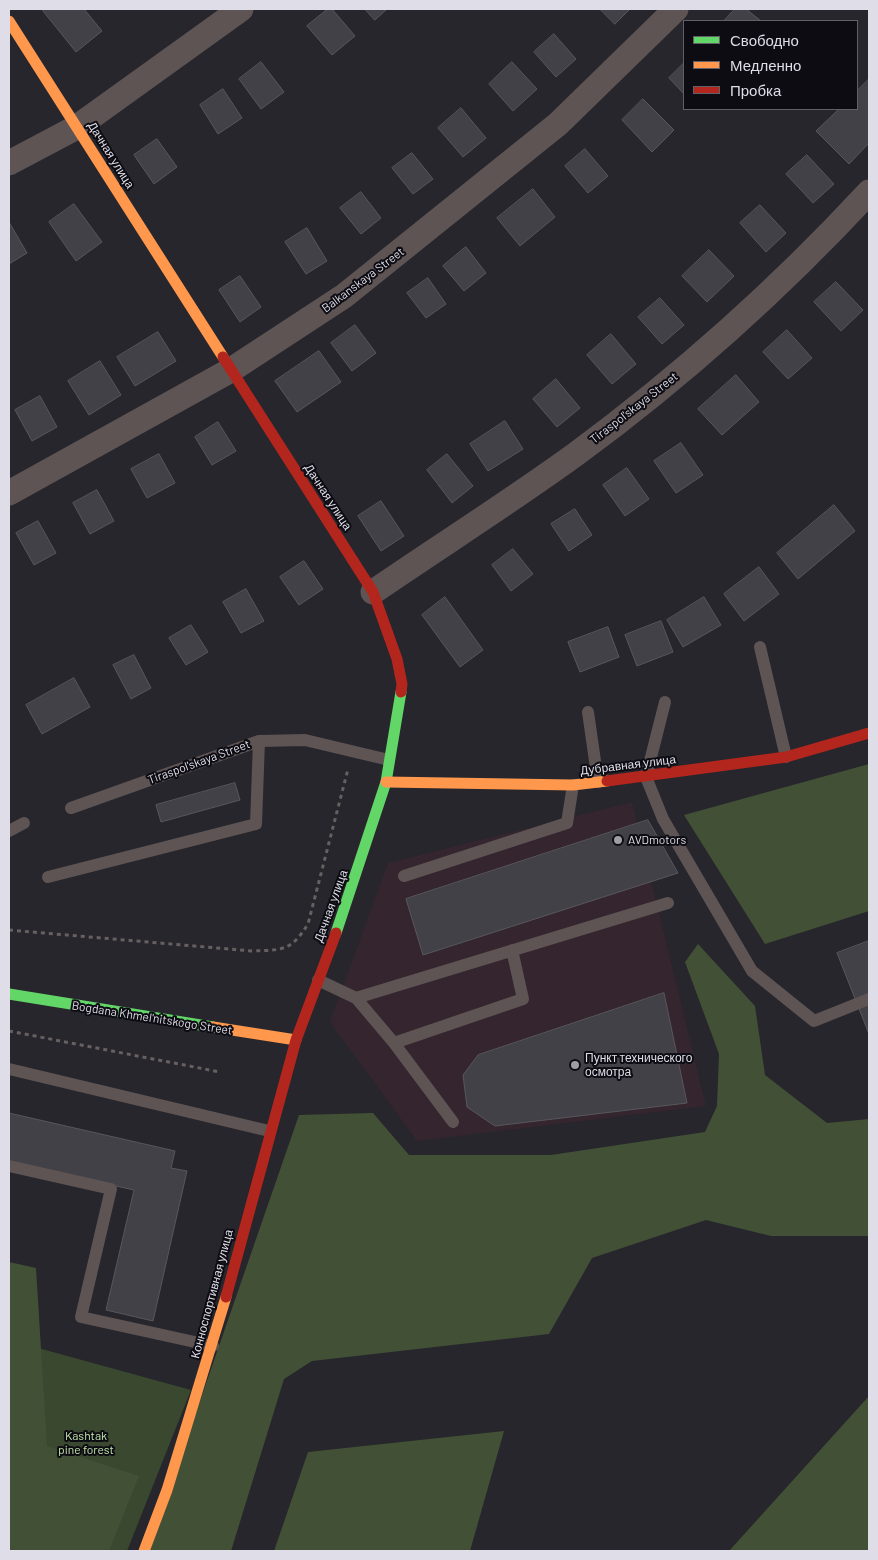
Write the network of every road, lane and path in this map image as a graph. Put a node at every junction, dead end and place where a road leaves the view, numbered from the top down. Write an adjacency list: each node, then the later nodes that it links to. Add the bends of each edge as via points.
1 (242, 9): 4 (street)
2 (676, 9): 7 (street, Balkanskaya Street, via 558,124 456,209 344,296)
3 (9, 21): 4 (main road, Дачная улица)
4 (77, 127): 5 (street); 7 (main road, Дачная улица)
5 (9, 163)
6 (869, 192): 9 (street, Tiraspol'skaya Street, via 809,257 677,375 576,454)
7 (231, 370): 8 (street, Balkanskaya Street); 9 (main road, Дачная улица)
8 (9, 493)
9 (373, 592): 17 (main road, Дачная улица, via 397,659 402,684)
10 (760, 647): 16 (lane)
11 (665, 702): 18 (lane)
12 (588, 712): 20 (lane)
13 (869, 733): 16 (main road, Дубравная улица)
14 (259, 741): 15 (lane, Tiraspol'skaya Street, via 305,740); 22 (lane, Tiraspol'skaya Street); 26 (lane, via 256,824)
15 (353, 752): 17 (lane, Tiraspol'skaya Street); 28 (path, via 308,924 297,942 278,950 252,951)
16 (786, 757): 18 (main road, Дубравная улица)
17 (389, 760): 19 (main road, Дачная улица)
18 (646, 777): 20 (main road, Дубравная улица); 33 (lane, via 663,819 752,971 814,1021)
19 (386, 782): 21 (main road, Дубравная улица); 30 (main road, Дачная улица, via 348,901)
20 (598, 782): 21 (main road, Дубравная улица)
21 (573, 786): 25 (lane, via 567,823)
22 (71, 808)
23 (24, 824): 24 (lane)
24 (9, 832)
25 (404, 876)
26 (48, 877)
27 (668, 903): 29 (lane)
28 (9, 930)
29 (512, 950): 32 (lane); 36 (lane, via 524,999)
30 (318, 980): 32 (lane); 35 (main road, Дачная улица)
31 (9, 994): 35 (main road, Bogdana Khmel'nitskogo Street)
32 (356, 998): 36 (lane)
33 (869, 1000)
34 (9, 1030): 38 (path)
35 (296, 1040): 40 (main road, Конноспортивная улица)
36 (394, 1043): 39 (lane)
37 (9, 1069): 40 (lane)
38 (220, 1072)
39 (453, 1122)
40 (269, 1131): 42 (main road, Конноспортивная улица)
41 (9, 1166): 42 (lane, via 111,1188 81,1317)
42 (213, 1346): 43 (main road, Конноспортивная улица)
43 (144, 1551)

